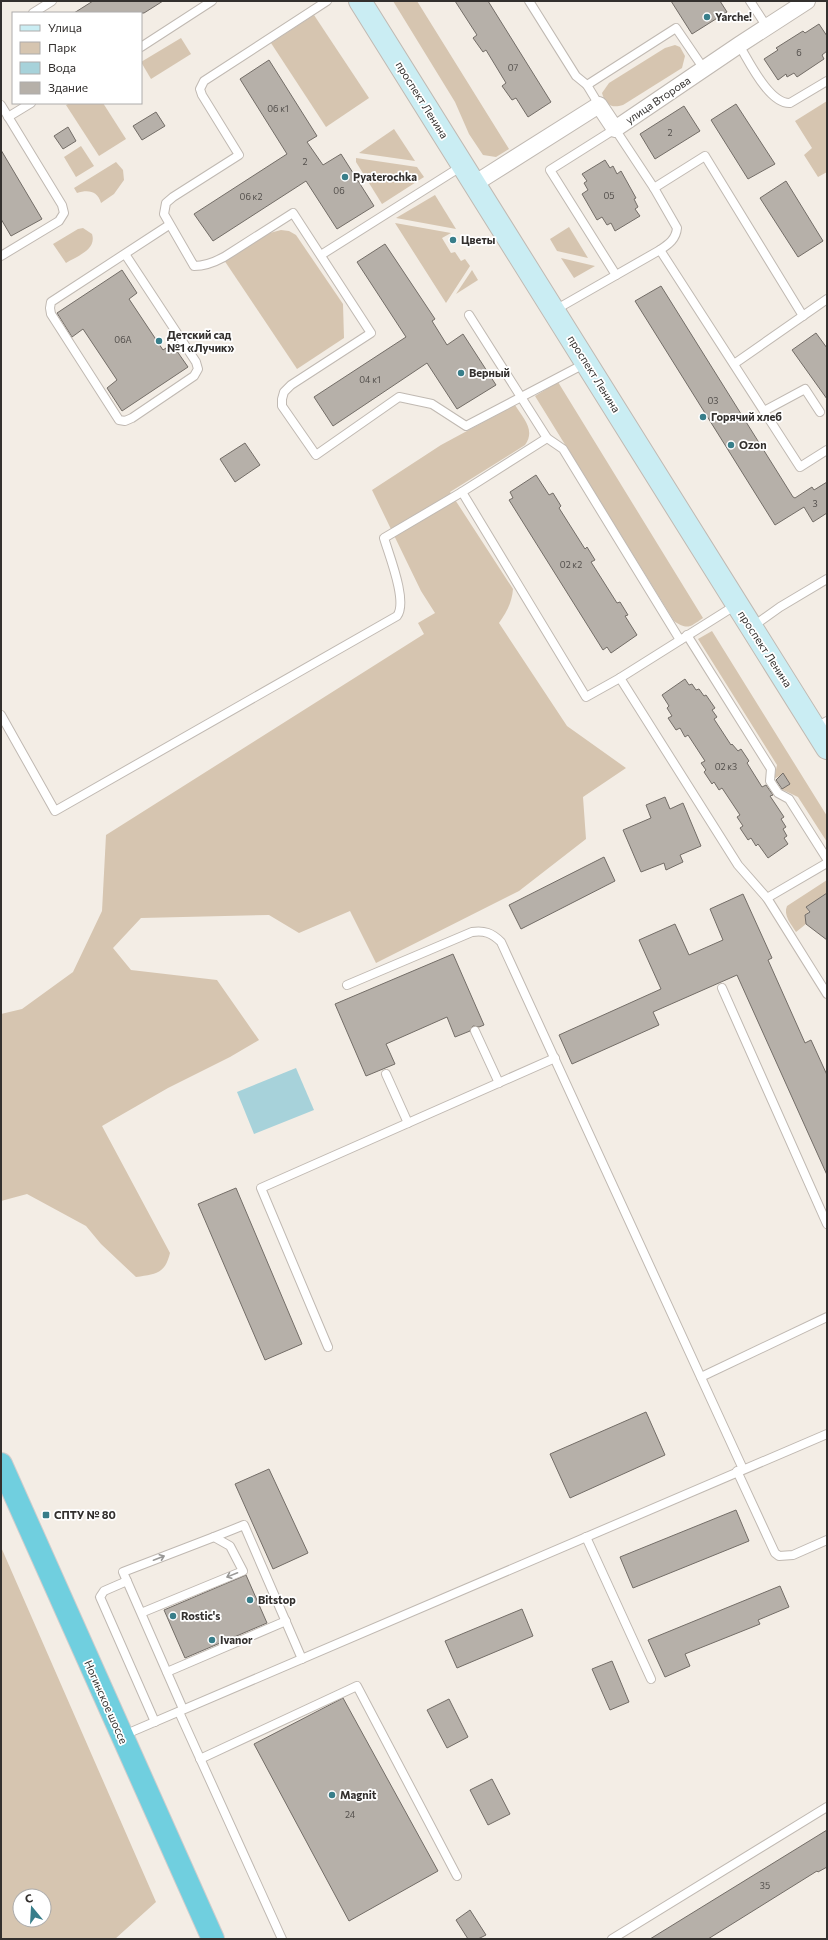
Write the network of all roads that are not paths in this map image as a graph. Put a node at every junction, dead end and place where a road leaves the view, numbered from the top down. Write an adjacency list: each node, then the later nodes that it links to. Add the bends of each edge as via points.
1 (52, 1): 8 (lane)
2 (212, 1): 11 (lane)
3 (327, 1): 22 (lane, via 204,82 200,89 202,95 240,155 166,203 164,214)
4 (360, 1): 20 (main road, проспект Ленина)
5 (529, 1): 14 (lane, via 576,76)
6 (750, 1): 9 (lane)
7 (807, 1): 9 (street, улица Второва)
8 (35, 12)
9 (767, 26): 10 (street, улица Второва)
10 (739, 45): 12 (street, улица Второва); 13 (lane, via 771,94 784,103 790,103)
11 (142, 46)
12 (704, 69): 14 (lane, via 676,28); 19 (street, улица Второва)
13 (827, 81)
14 (587, 85): 17 (lane)
15 (29, 104): 18 (lane)
16 (1, 105): 18 (lane)
17 (599, 105): 19 (street, улица Второва); 20 (street)
18 (8, 117): 26 (lane, via 62,205 64,213 59,221)
19 (615, 129): 21 (lane); 27 (lane, via 550,170)
20 (469, 175): 25 (lane); 29 (main road, проспект Ленина)
21 (654, 188): 23 (lane, via 677,228 671,242); 31 (lane, via 705,156)
22 (169, 225): 24 (lane); 25 (lane, via 194,266 224,258 293,213)
23 (660, 250): 27 (lane); 33 (lane)
24 (125, 254): 24 (lane, via 196,362 198,369 194,376 125,421 119,420 51,314 50,308 51,302)
25 (321, 255): 34 (lane, via 371,332 296,381 284,392 282,406 316,455 399,398 432,404 466,426)
26 (1, 256)
27 (616, 275): 29 (lane)
28 (827, 300): 31 (lane)
29 (554, 311): 32 (main road, проспект Ленина)
30 (468, 315): 34 (lane)
31 (802, 316): 33 (lane)
32 (587, 362): 34 (lane); 41 (main road, проспект Ленина)
33 (734, 364): 35 (lane)
34 (520, 396): 37 (lane)
35 (764, 411): 36 (lane, via 805,389); 38 (lane, via 800,466)
36 (820, 412)
37 (547, 438): 39 (lane); 44 (lane, via 563,449)
38 (827, 450)
39 (462, 492): 45 (lane, via 586,697); 46 (lane, via 384,538 401,597 401,608 397,616 55,811)
40 (827, 579): 42 (lane)
41 (737, 604): 42 (main road, проспект Ленина); 43 (lane)
42 (752, 627): 47 (main road, проспект Ленина)
43 (687, 635): 44 (lane); 49 (lane, via 771,769 770,781 778,793 789,799)
44 (680, 640): 45 (lane)
45 (620, 678): 51 (lane, via 738,865)
46 (1, 714)
47 (821, 725): 48 (main road, проспект Ленина)
48 (827, 748)
49 (827, 859)
50 (827, 863): 51 (lane)
51 (767, 898): 54 (lane)
52 (346, 986): 56 (lane, via 465,935 480,931 489,933 501,942)
53 (722, 988): 60 (lane)
54 (827, 994)
55 (475, 1031): 58 (lane)
56 (555, 1058): 58 (lane); 63 (lane)
57 (386, 1074): 59 (lane)
58 (499, 1083): 59 (lane)
59 (408, 1123): 62 (lane, via 261,1188)
60 (827, 1224)
61 (827, 1317): 63 (lane)
62 (328, 1347)
63 (700, 1377): 66 (lane)
64 (827, 1434): 66 (lane)
65 (1, 1464): 78 (highway, Ногинское шоссе)
66 (740, 1470): 68 (lane); 69 (lane, via 775,1553 779,1556 793,1555)
67 (214, 1537): 70 (lane, one-way to 67, via 123,1572); 71 (lane, one-way to 71, via 230,1546 243,1571); 72 (lane, via 244,1525)
68 (586, 1537): 73 (lane); 75 (lane)
69 (827, 1540)
70 (127, 1581): 71 (lane); 77 (lane, via 104,1591 100,1597)
71 (141, 1612): 74 (lane)
72 (286, 1621): 73 (lane); 74 (lane)
73 (302, 1660): 76 (lane)
74 (167, 1672): 76 (lane)
75 (651, 1679)
76 (181, 1710): 77 (lane); 79 (lane)
77 (155, 1722): 78 (lane)
78 (121, 1736): 82 (highway, Ногинское шоссе)
79 (200, 1759): 81 (lane, via 357,1686); 83 (lane)
80 (827, 1807): 84 (lane)
81 (457, 1876)
82 (213, 1939)
83 (282, 1939)
84 (612, 1939)

